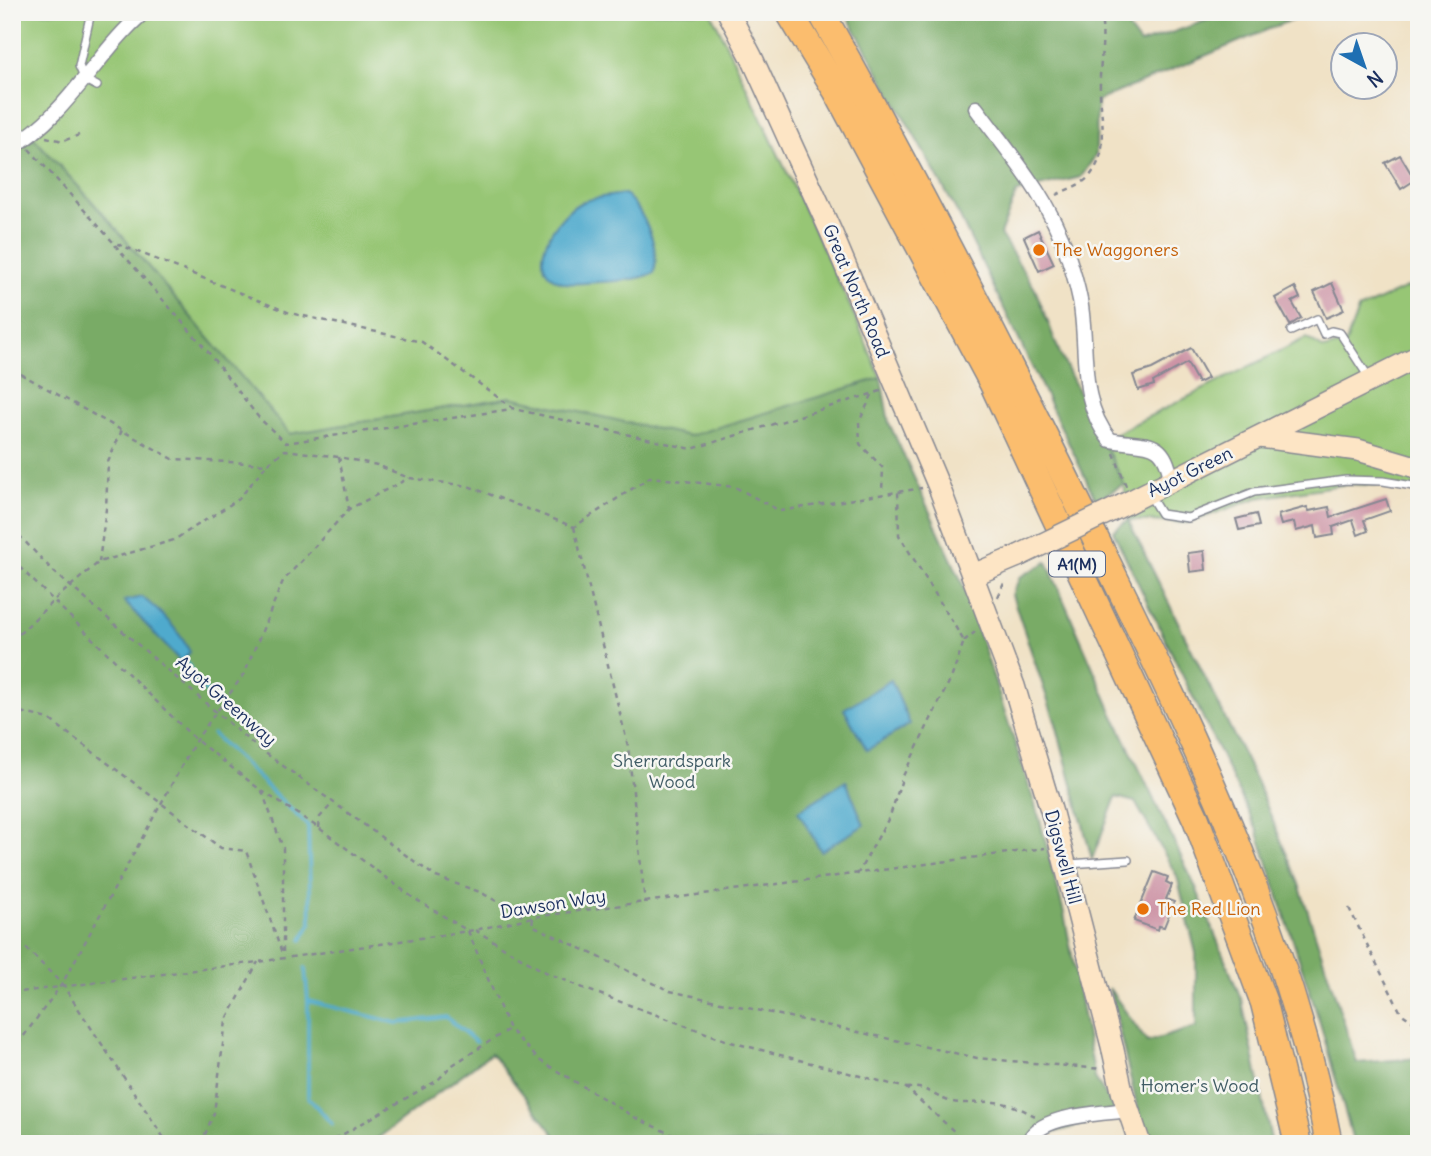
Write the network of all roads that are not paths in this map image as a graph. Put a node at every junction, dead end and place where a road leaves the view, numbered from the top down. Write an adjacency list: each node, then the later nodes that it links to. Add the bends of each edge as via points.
1 (90, 12): 6 (lane, via 79,66)
2 (144, 12): 6 (street, via 120,33)
3 (727, 12): 17 (main road, Great North Road, via 832,234)
4 (789, 12): 23 (highway, A1(M), via 993,384 1196,818 1264,1003)
5 (821, 12): 24 (highway, A1(M), via 969,283 1178,707 1266,916 1289,986)
6 (91, 83): 8 (street)
7 (976, 108): 14 (street, via 1044,200 1066,252 1080,302 1085,378 1100,428 1110,440 1159,449 1168,462)
8 (17, 144)
9 (1291, 331): 11 (lane, via 1317,319 1324,334 1340,333)
10 (1419, 356): 11 (main road, Ayot Green)
11 (1371, 380): 12 (main road, Ayot Green)
12 (1260, 437): 13 (main road, via 1358,450); 14 (main road, Ayot Green)
13 (1419, 468)
14 (1171, 480): 16 (main road, Ayot Green)
15 (1419, 487): 16 (lane, via 1346,480 1293,486 1254,492 1188,518 1161,514)
16 (1132, 495): 17 (main road, Ayot Green, bridge)
17 (973, 575): 19 (main road, Digswell Hill, via 1014,686)
18 (1128, 860): 19 (lane)
19 (1065, 864): 20 (main road, Digswell Hill, bridge)
20 (1125, 1101): 21 (street, via 1045,1123); 22 (main road, Digswell Hill)
21 (1028, 1144)
22 (1140, 1144)
23 (1298, 1144)
24 (1329, 1144)

